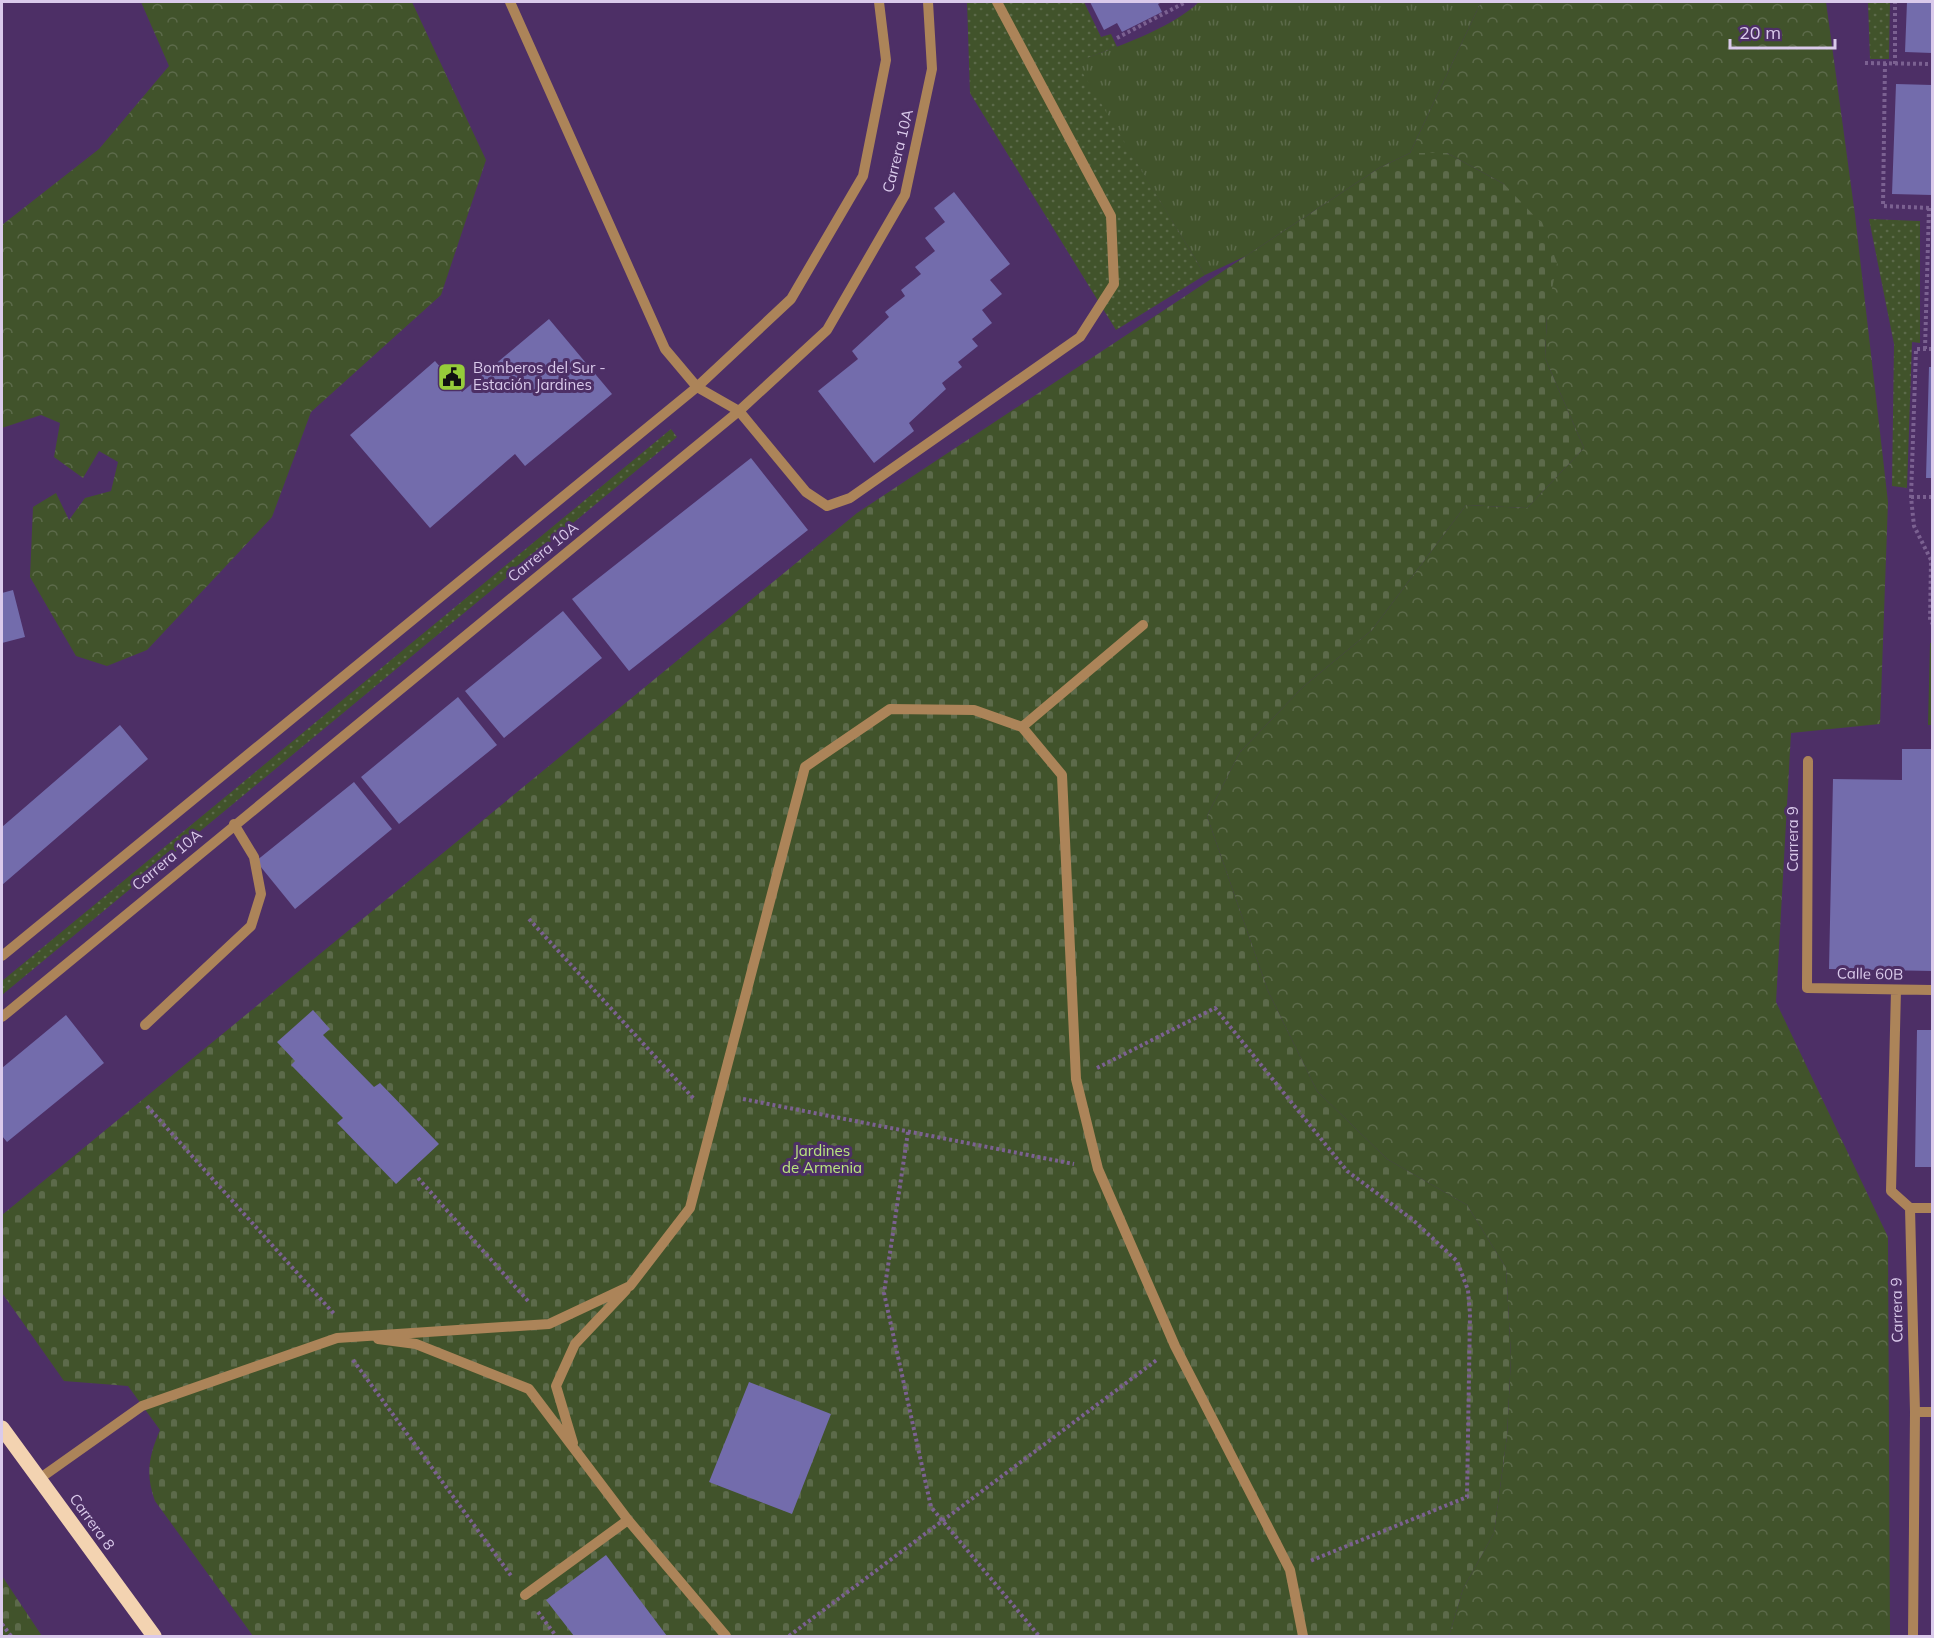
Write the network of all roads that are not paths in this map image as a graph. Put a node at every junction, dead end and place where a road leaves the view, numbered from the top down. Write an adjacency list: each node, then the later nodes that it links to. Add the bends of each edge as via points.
1 (510, 2): 5 (street, via 665,349)
2 (879, 2): 5 (street, via 886,60 863,176 791,299)
3 (928, 2): 6 (street, Carrera 10A, via 932,69 905,195 827,330)
4 (997, 2): 6 (street, via 1111,216 1113,284 1080,338 850,498 827,506 806,492)
5 (697, 387): 6 (street); 11 (street)
6 (739, 411): 10 (street, Carrera 10A)
7 (1143, 625): 8 (street)
8 (1022, 727): 19 (street, via 974,710 890,709 805,767 690,1208); 30 (street, via 1062,775 1076,1079 1098,1169 1175,1346 1290,1570)
9 (1808, 761): 12 (street, Carrera 9)
10 (234, 824): 15 (street, Carrera 10A); 16 (street, via 255,857 261,894 251,926)
11 (2, 956)
12 (1807, 988): 13 (street, Calle 60B)
13 (1896, 990): 14 (street, Calle 60B); 17 (street, via 1891,1191)
14 (1932, 990)
15 (2, 1017)
16 (145, 1025)
17 (1910, 1208): 18 (street); 21 (street, Carrera 9)
18 (1932, 1208)
19 (630, 1286): 20 (street, via 549,1324); 24 (street, via 575,1344 556,1386)
20 (354, 1335): 24 (street, via 416,1344 529,1389); 25 (street, via 142,1406)
21 (1915, 1412): 22 (street); 31 (street, Carrera 9)
22 (1932, 1412)
23 (2, 1428): 25 (main road, Carrera 8)
24 (576, 1451): 26 (street)
25 (39, 1479): 28 (main road, Carrera 8)
26 (628, 1520): 27 (street); 29 (street)
27 (525, 1595)
28 (154, 1636)
29 (726, 1636)
30 (1303, 1636)
31 (1913, 1636)

